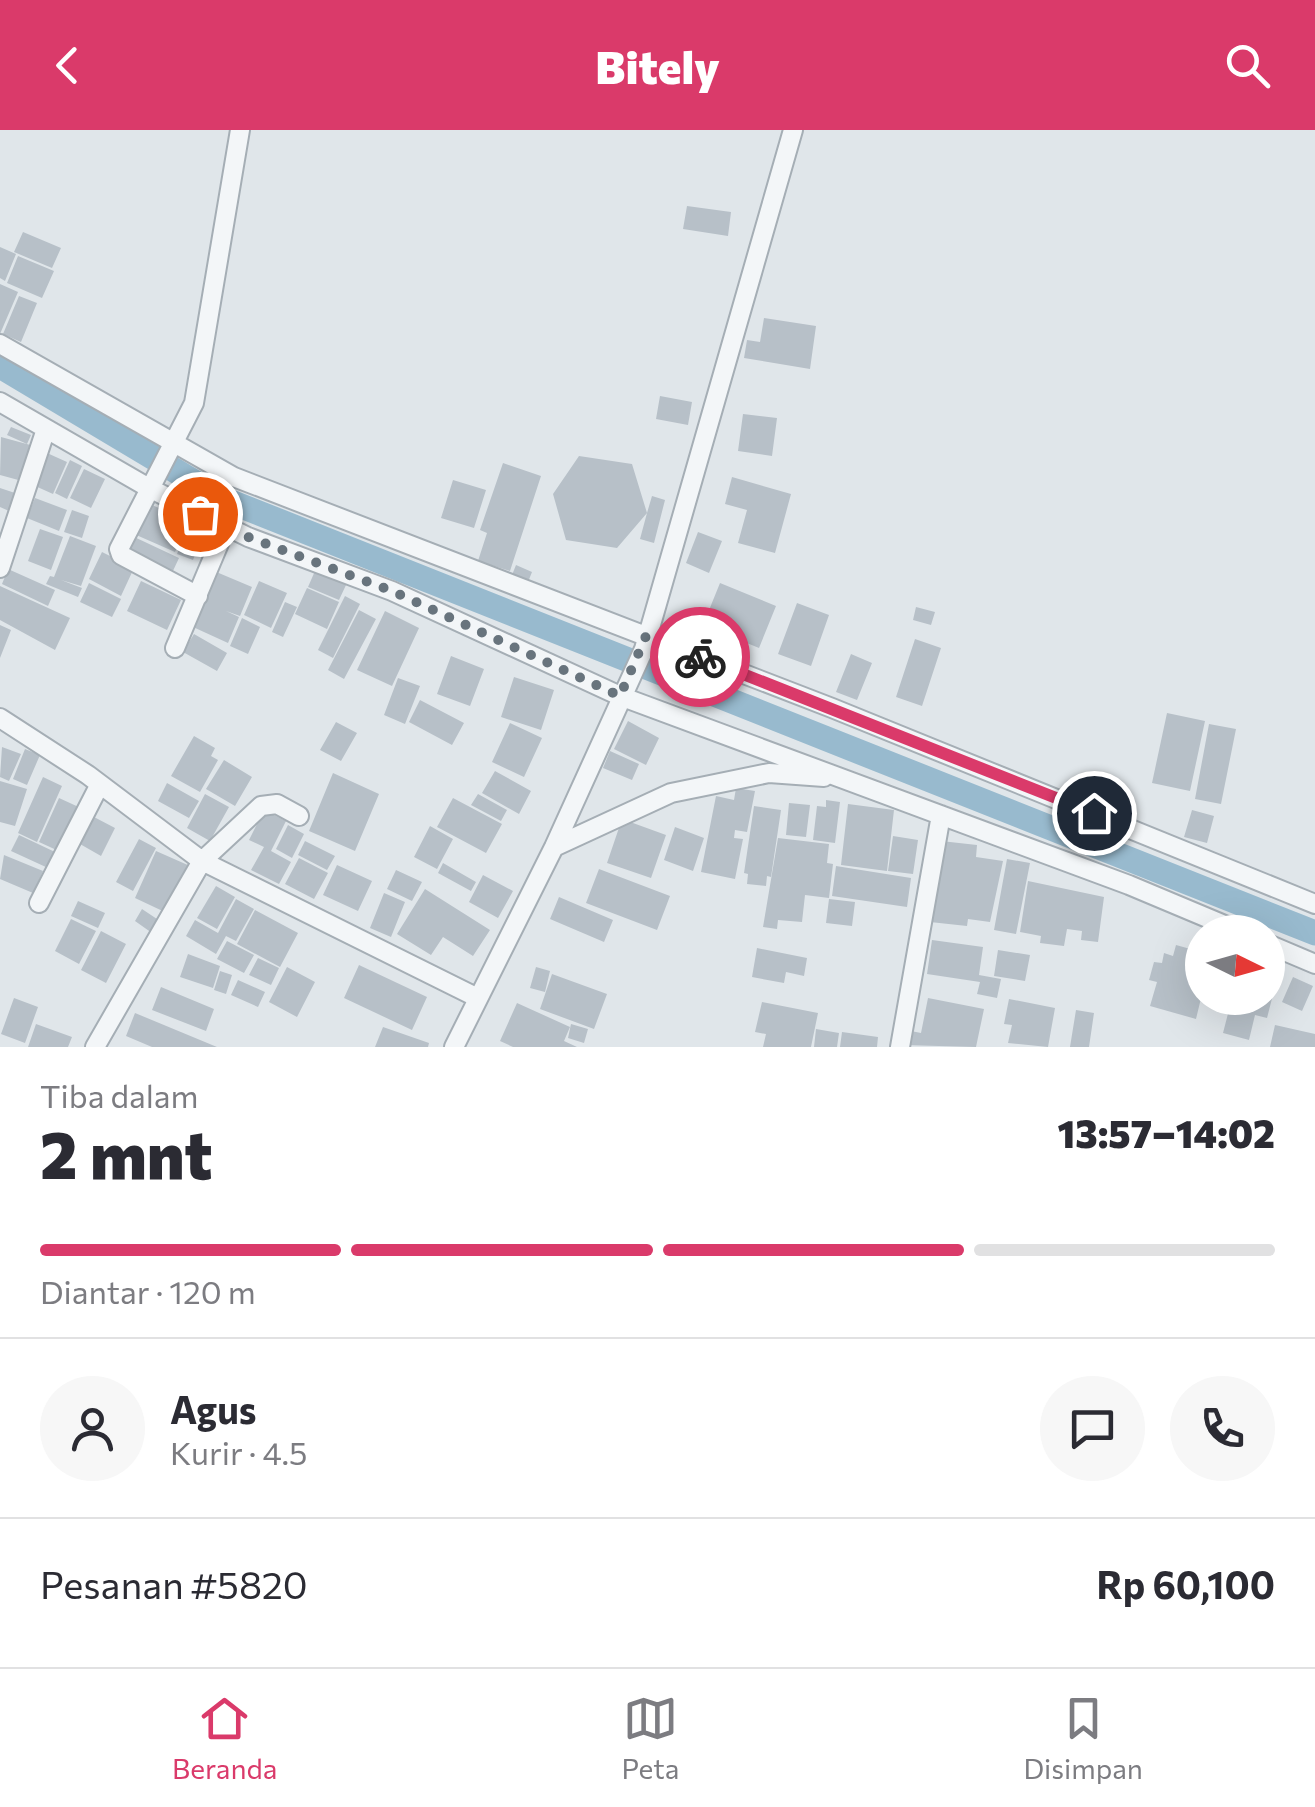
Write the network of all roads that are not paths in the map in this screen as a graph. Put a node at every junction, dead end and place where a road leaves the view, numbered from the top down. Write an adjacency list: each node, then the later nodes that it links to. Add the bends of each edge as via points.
1 (240, 130): 6 (street, via 198,387)
2 (793, 130): 11 (street)
3 (0, 344): 6 (street)
4 (0, 402): 5 (street)
5 (46, 429): 7 (street); 9 (street)
6 (171, 449): 7 (street); 11 (street)
7 (153, 482): 8 (street); 10 (street, via 120,543 121,555)
8 (226, 526): 10 (street); 13 (street)
9 (0, 568)
10 (198, 596): 12 (street)
11 (645, 642): 13 (street); 22 (street)
12 (175, 648)
13 (624, 689): 15 (street); 19 (street)
14 (0, 718): 16 (street)
15 (846, 779): 17 (street); 19 (street, via 769,773 671,793)
16 (100, 784): 20 (street); 21 (street)
17 (941, 815): 23 (street); 29 (street)
18 (299, 816): 20 (street, via 277,804 261,806)
19 (554, 847): 26 (street)
20 (202, 861): 26 (street); 28 (street)
21 (39, 903)
22 (1315, 904)
23 (1197, 915)
24 (1285, 951): 25 (street)
25 (1315, 964)
26 (478, 998): 27 (street)
27 (459, 1045)
28 (96, 1047)
29 (900, 1047)

